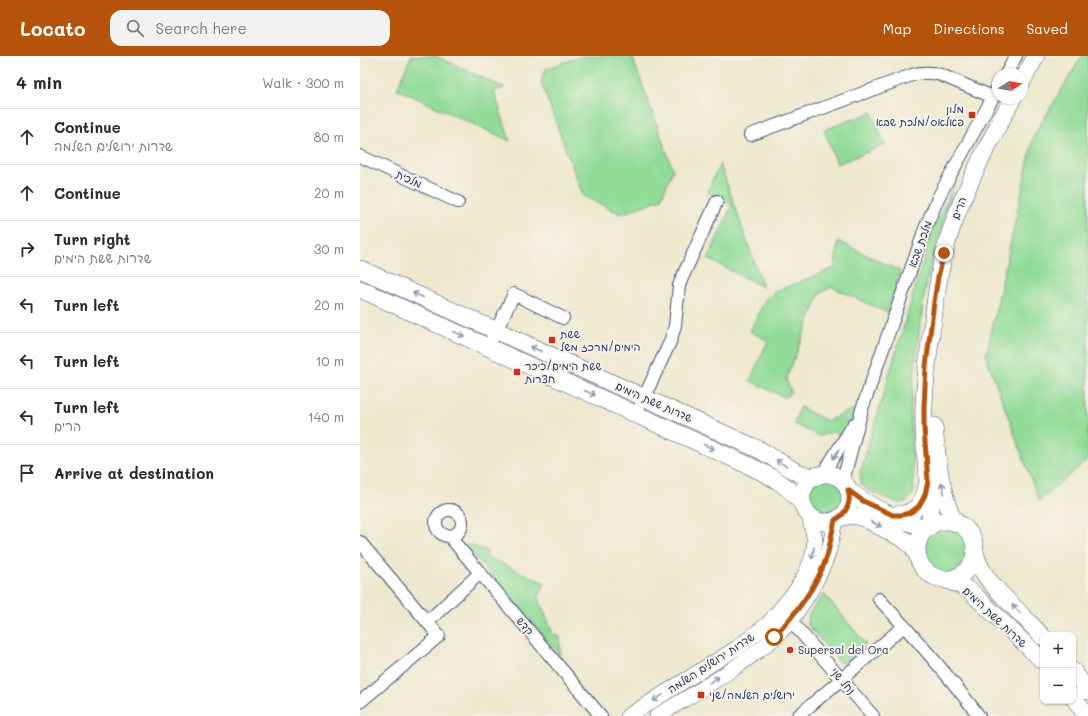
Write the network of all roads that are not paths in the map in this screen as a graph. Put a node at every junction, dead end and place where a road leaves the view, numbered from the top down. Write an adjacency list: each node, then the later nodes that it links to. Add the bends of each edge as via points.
1 (1016, 56): 3 (street)
2 (1036, 56): 4 (main road)
3 (1009, 68)
4 (1028, 71)
5 (992, 92): 8 (street, via 941,74 922,73)
6 (992, 100): 19 (street, מלכת שבא, via 931,214)
7 (1010, 104): 15 (main road, הרים, via 961,202 938,277)
8 (750, 135)
9 (360, 156): 11 (street, מלכית)
10 (717, 201): 18 (street, via 679,286 675,326 670,342)
11 (458, 202)
12 (360, 269): 16 (main road, שדרות ששת הימים, one-way to 12)
13 (360, 288): 17 (main road, שדרות ששת הימים, one-way to 17)
14 (563, 318): 16 (street, via 514,294)
15 (932, 328): 22 (main road, הרים, via 926,366 924,407); 27 (main road, הרים, one-way to 15, via 947,506 938,456 933,398)
16 (496, 330): 17 (street); 18 (main road, שדרות ששת הימים, one-way to 16)
17 (488, 347): 20 (main road, שדרות ששת הימים, one-way to 20)
18 (644, 398): 20 (street); 21 (main road, שדרות ששת הימים, one-way to 18, via 808,476 798,473 764,452)
19 (862, 409): 21 (street, מלכת שבא, one-way to 21); 23 (street, מלכת שבא)
20 (636, 414): 24 (main road, שדרות ששת הימים, one-way to 24, via 766,474 792,491)
21 (820, 475): 23 (main road, via 831,474); 24 (main road, via 809,481 804,488 802,497)
22 (928, 481): 25 (main road, via 919,506 909,513); 28 (main road, הרים)
23 (846, 486): 25 (main road, via 863,501); 26 (main road, via 850,498 848,507)
24 (806, 510): 26 (main road, via 816,520 826,522); 36 (street, שדרות ירושלים השלמה, one-way to 36, via 815,540 813,556)
25 (893, 515): 28 (main road)
26 (837, 519): 32 (main road, one-way to 32, via 853,516 866,519 902,538 912,546); 36 (street, שדרות ירושלים השלמה, via 819,574 800,606)
27 (957, 524): 28 (main road, via 946,521); 31 (main road, via 970,534)
28 (928, 528): 32 (main road, via 918,544)
29 (449, 536): 33 (street, קדש)
30 (360, 542): 37 (street)
31 (975, 551): 34 (main road, via 966,571 957,577); 39 (main road, שדרות ששת הימים, one-way to 31, via 989,580 980,567)
32 (918, 556): 34 (main road, via 926,571)
33 (480, 573): 37 (street); 46 (street, קדש)
34 (944, 579): 40 (main road, שדרות ששת הימים, via 974,594)
35 (879, 599): 38 (street)
36 (785, 615): 42 (street, נחל שני); 47 (street, שדרות ירושלים השלמה, one-way to 47); 48 (street, שדרות ירושלים השלמה, one-way to 36, via 745,660 774,637)
37 (427, 622): 45 (street, via 439,636)
38 (904, 626): 42 (street); 51 (street)
39 (1040, 634)
40 (1040, 658)
41 (1076, 675): 43 (main road)
42 (841, 680): 49 (street); 50 (street, נחל שני)
43 (1088, 691)
44 (1076, 701): 52 (main road)
45 (360, 702)
46 (601, 716)
47 (628, 716)
48 (657, 716)
49 (798, 716)
50 (873, 716)
51 (979, 716)
52 (1087, 716)

